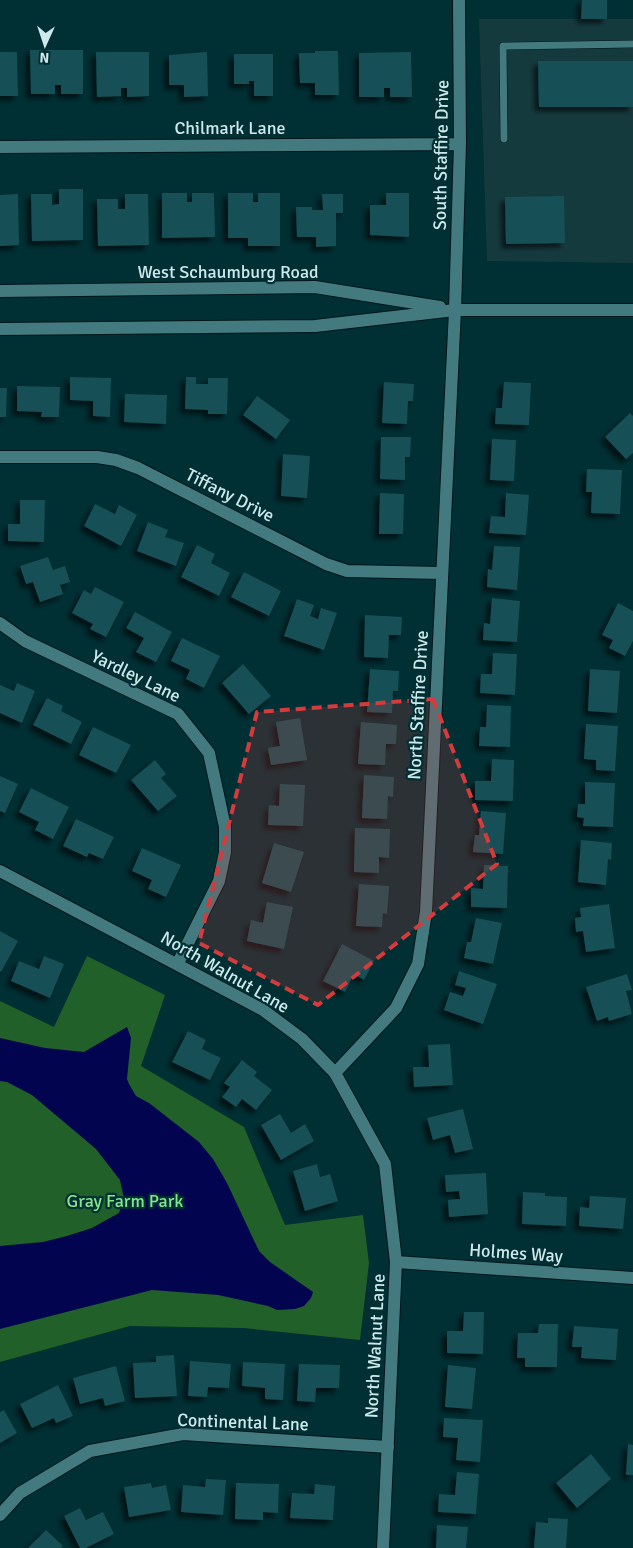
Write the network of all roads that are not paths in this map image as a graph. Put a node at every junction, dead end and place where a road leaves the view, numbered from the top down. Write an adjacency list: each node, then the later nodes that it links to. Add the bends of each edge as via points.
1 (460, 0): 4 (street, South Staffire Drive)
2 (633, 44): 3 (lane, via 503,46)
3 (504, 139)
4 (460, 144): 5 (street, Chilmark Lane); 7 (street, South Staffire Drive)
5 (0, 147)
6 (0, 291): 7 (street, West Schaumburg Road, via 315,287)
7 (455, 310): 8 (street, West Schaumburg Road); 9 (street, West Schaumburg Road, via 315,326); 11 (street, North Staffire Drive)
8 (633, 310)
9 (0, 329)
10 (0, 458): 11 (street, Tiffany Drive, via 97,456 116,460 138,468 326,564 347,571)
11 (442, 573): 15 (street, North Staffire Drive, via 426,912 418,964 396,1008)
12 (0, 623): 14 (street, Yardley Lane, via 25,640 178,714 208,754 225,827 225,852 219,881)
13 (0, 870): 14 (street, North Walnut Lane)
14 (178, 963): 15 (street, North Walnut Lane, via 264,1010 302,1039)
15 (335, 1073): 16 (street, North Walnut Lane, via 385,1164)
16 (396, 1262): 17 (street, Holmes Way); 18 (street, North Walnut Lane)
17 (633, 1278)
18 (388, 1447): 19 (street, Continental Lane, via 183,1434 90,1451 20,1493); 20 (street, North Walnut Lane)
19 (0, 1515)
20 (383, 1548)

